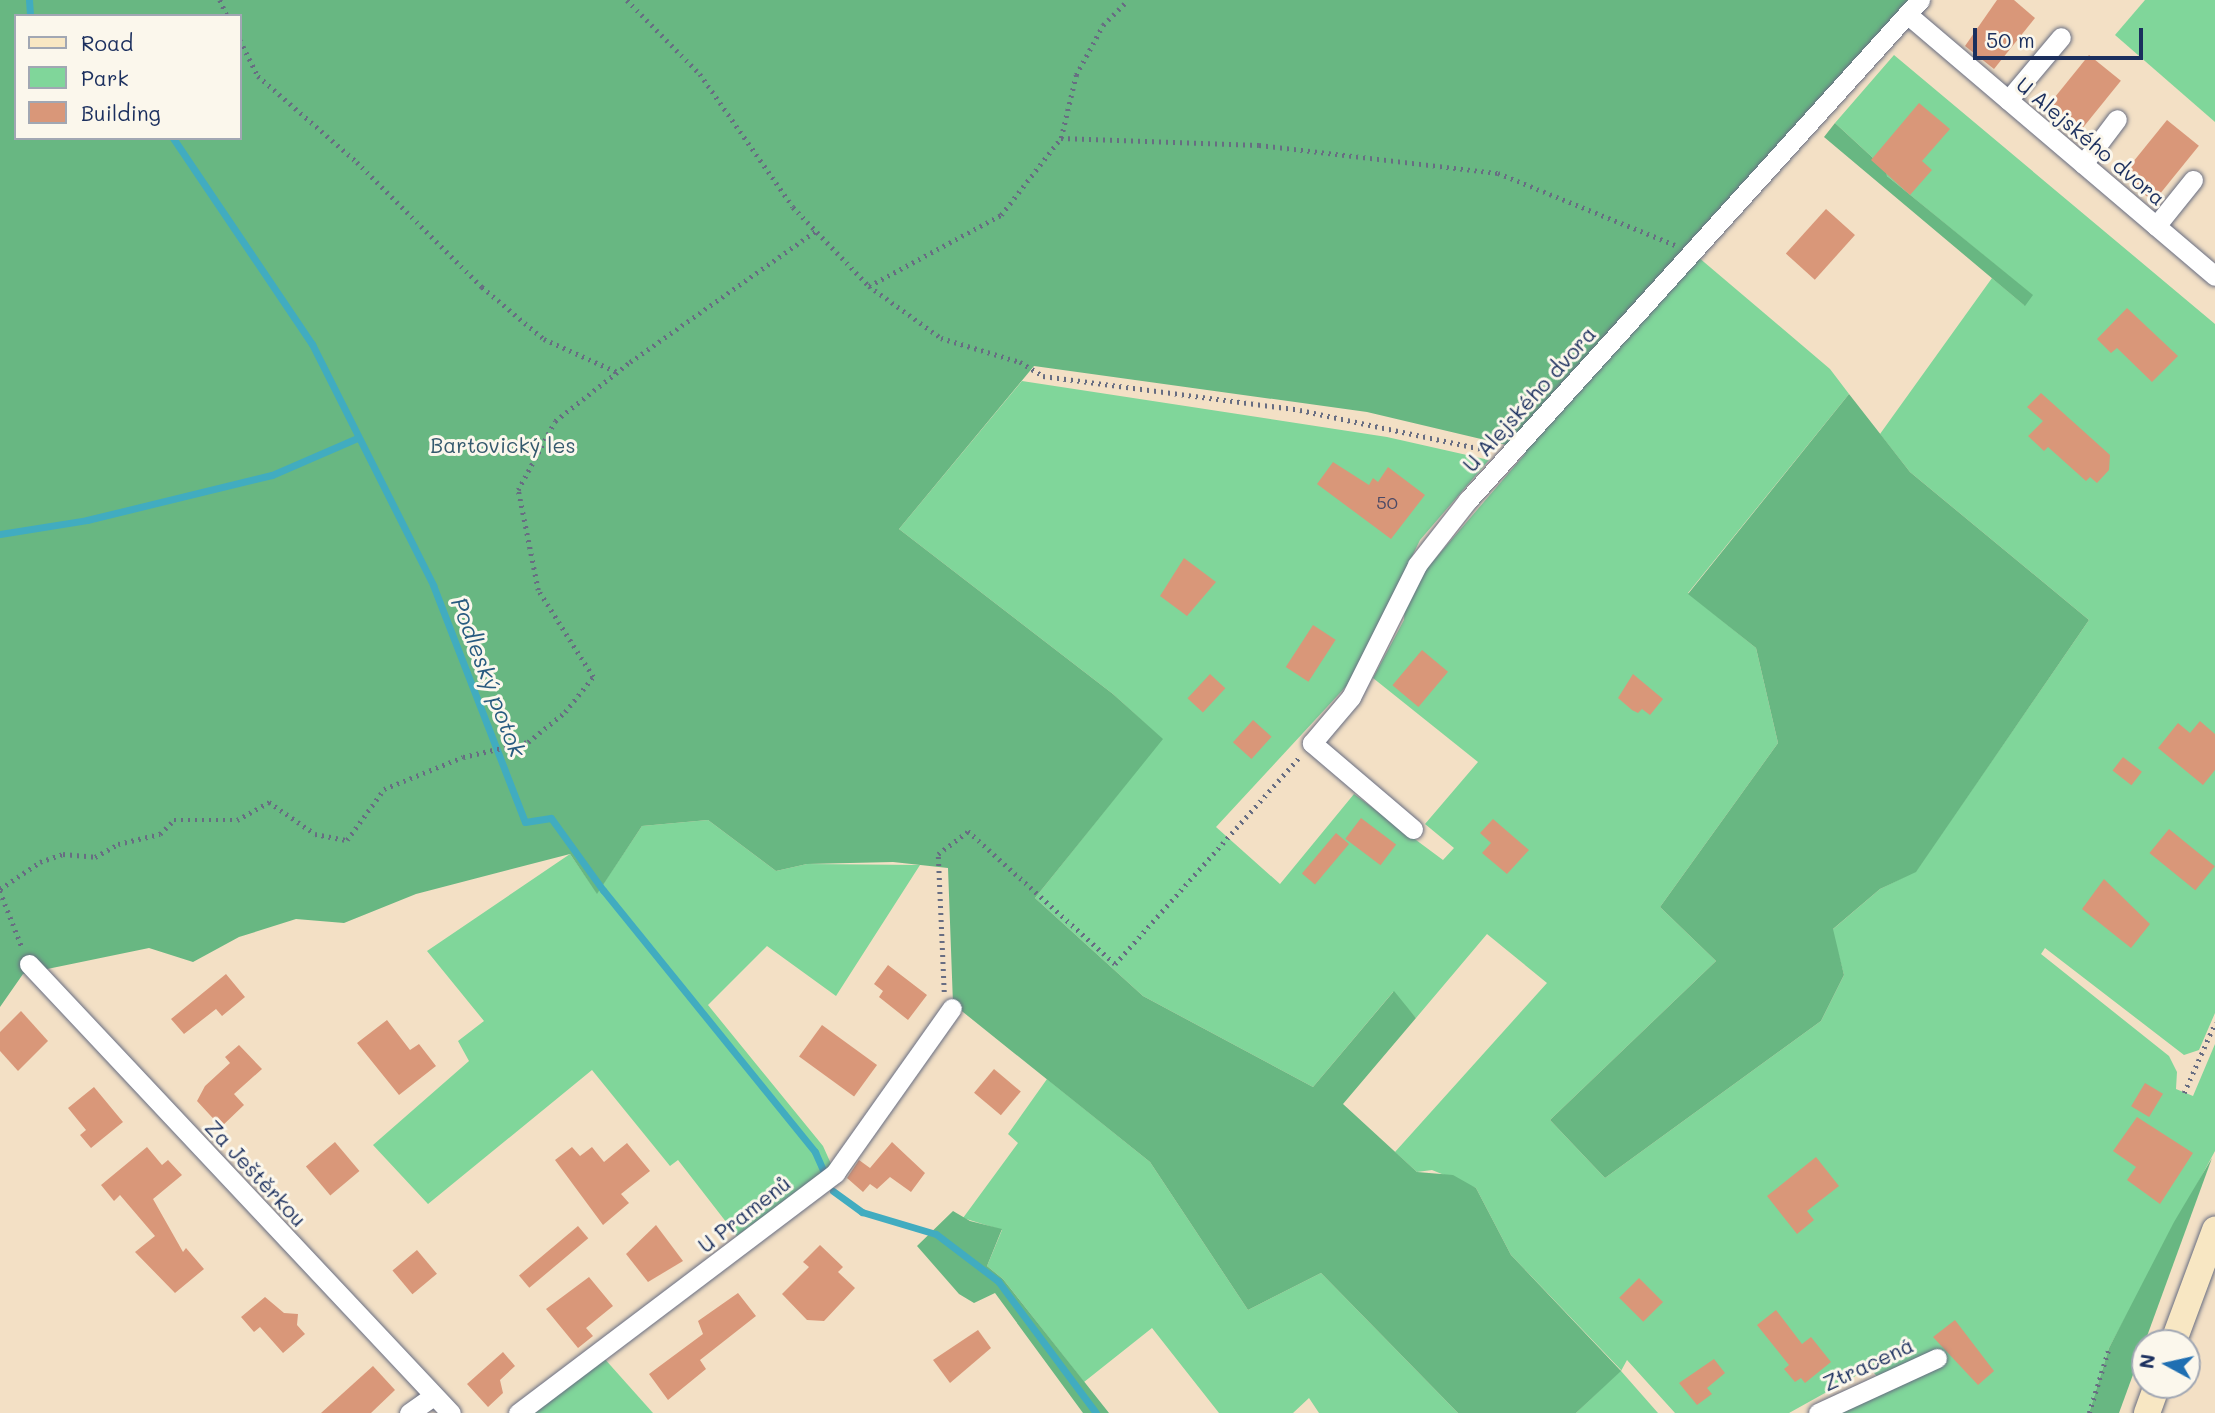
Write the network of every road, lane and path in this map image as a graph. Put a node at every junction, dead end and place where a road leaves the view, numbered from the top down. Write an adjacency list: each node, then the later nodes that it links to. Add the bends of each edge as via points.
1 (627, 0): 12 (path, via 700,74 793,206)
2 (1128, 0): 8 (path, via 1103,25 1076,75)
3 (1913, 7): 6 (street, U Alejského dvora); 13 (street, U Alejského dvora)
4 (2061, 37): 6 (street)
5 (242, 44): 16 (path, via 258,76 356,162 482,287 544,339)
6 (2008, 100): 9 (street, U Alejského dvora)
7 (2117, 119): 9 (street)
8 (1061, 138): 13 (path, via 1259,145 1498,173); 15 (path, via 1001,215)
9 (2083, 164): 11 (street, U Alejského dvora)
10 (2193, 180): 11 (street)
11 (2156, 226): 14 (street, U Alejského dvora)
12 (816, 231): 15 (path); 16 (path)
13 (1691, 251): 17 (street, U Alejského dvora)
14 (2215, 276)
15 (869, 286): 17 (path, via 941,338 1020,362 1043,376 1300,410 1509,457)
16 (617, 372): 20 (path, via 555,421 518,490 538,590 593,677 565,712 528,742 463,757 384,789 347,840 315,834 269,802 237,820 174,820 160,834 118,844 95,857 63,854 40,862)
17 (1519, 448): 18 (street, U Alejského dvora, via 1468,499 1417,565 1351,696)
18 (1312, 743): 19 (street); 22 (path, via 1115,964 968,831 938,854)
19 (1413, 829)
20 (0, 890): 21 (path)
21 (29, 964): 29 (street, Za Ještěrkou)
22 (948, 1012): 32 (street, U Pramenů, via 835,1172)
23 (2215, 1023): 24 (path)
24 (2184, 1093)
25 (2215, 1230): 26 (main road)
26 (2178, 1329)
27 (2109, 1348): 34 (path)
28 (1937, 1358): 33 (street, Ztracená)
29 (433, 1396): 30 (street); 31 (street, Za Ještěrkou)
30 (409, 1413)
31 (451, 1413)
32 (518, 1413)
33 (1818, 1413)
34 (2089, 1413)

